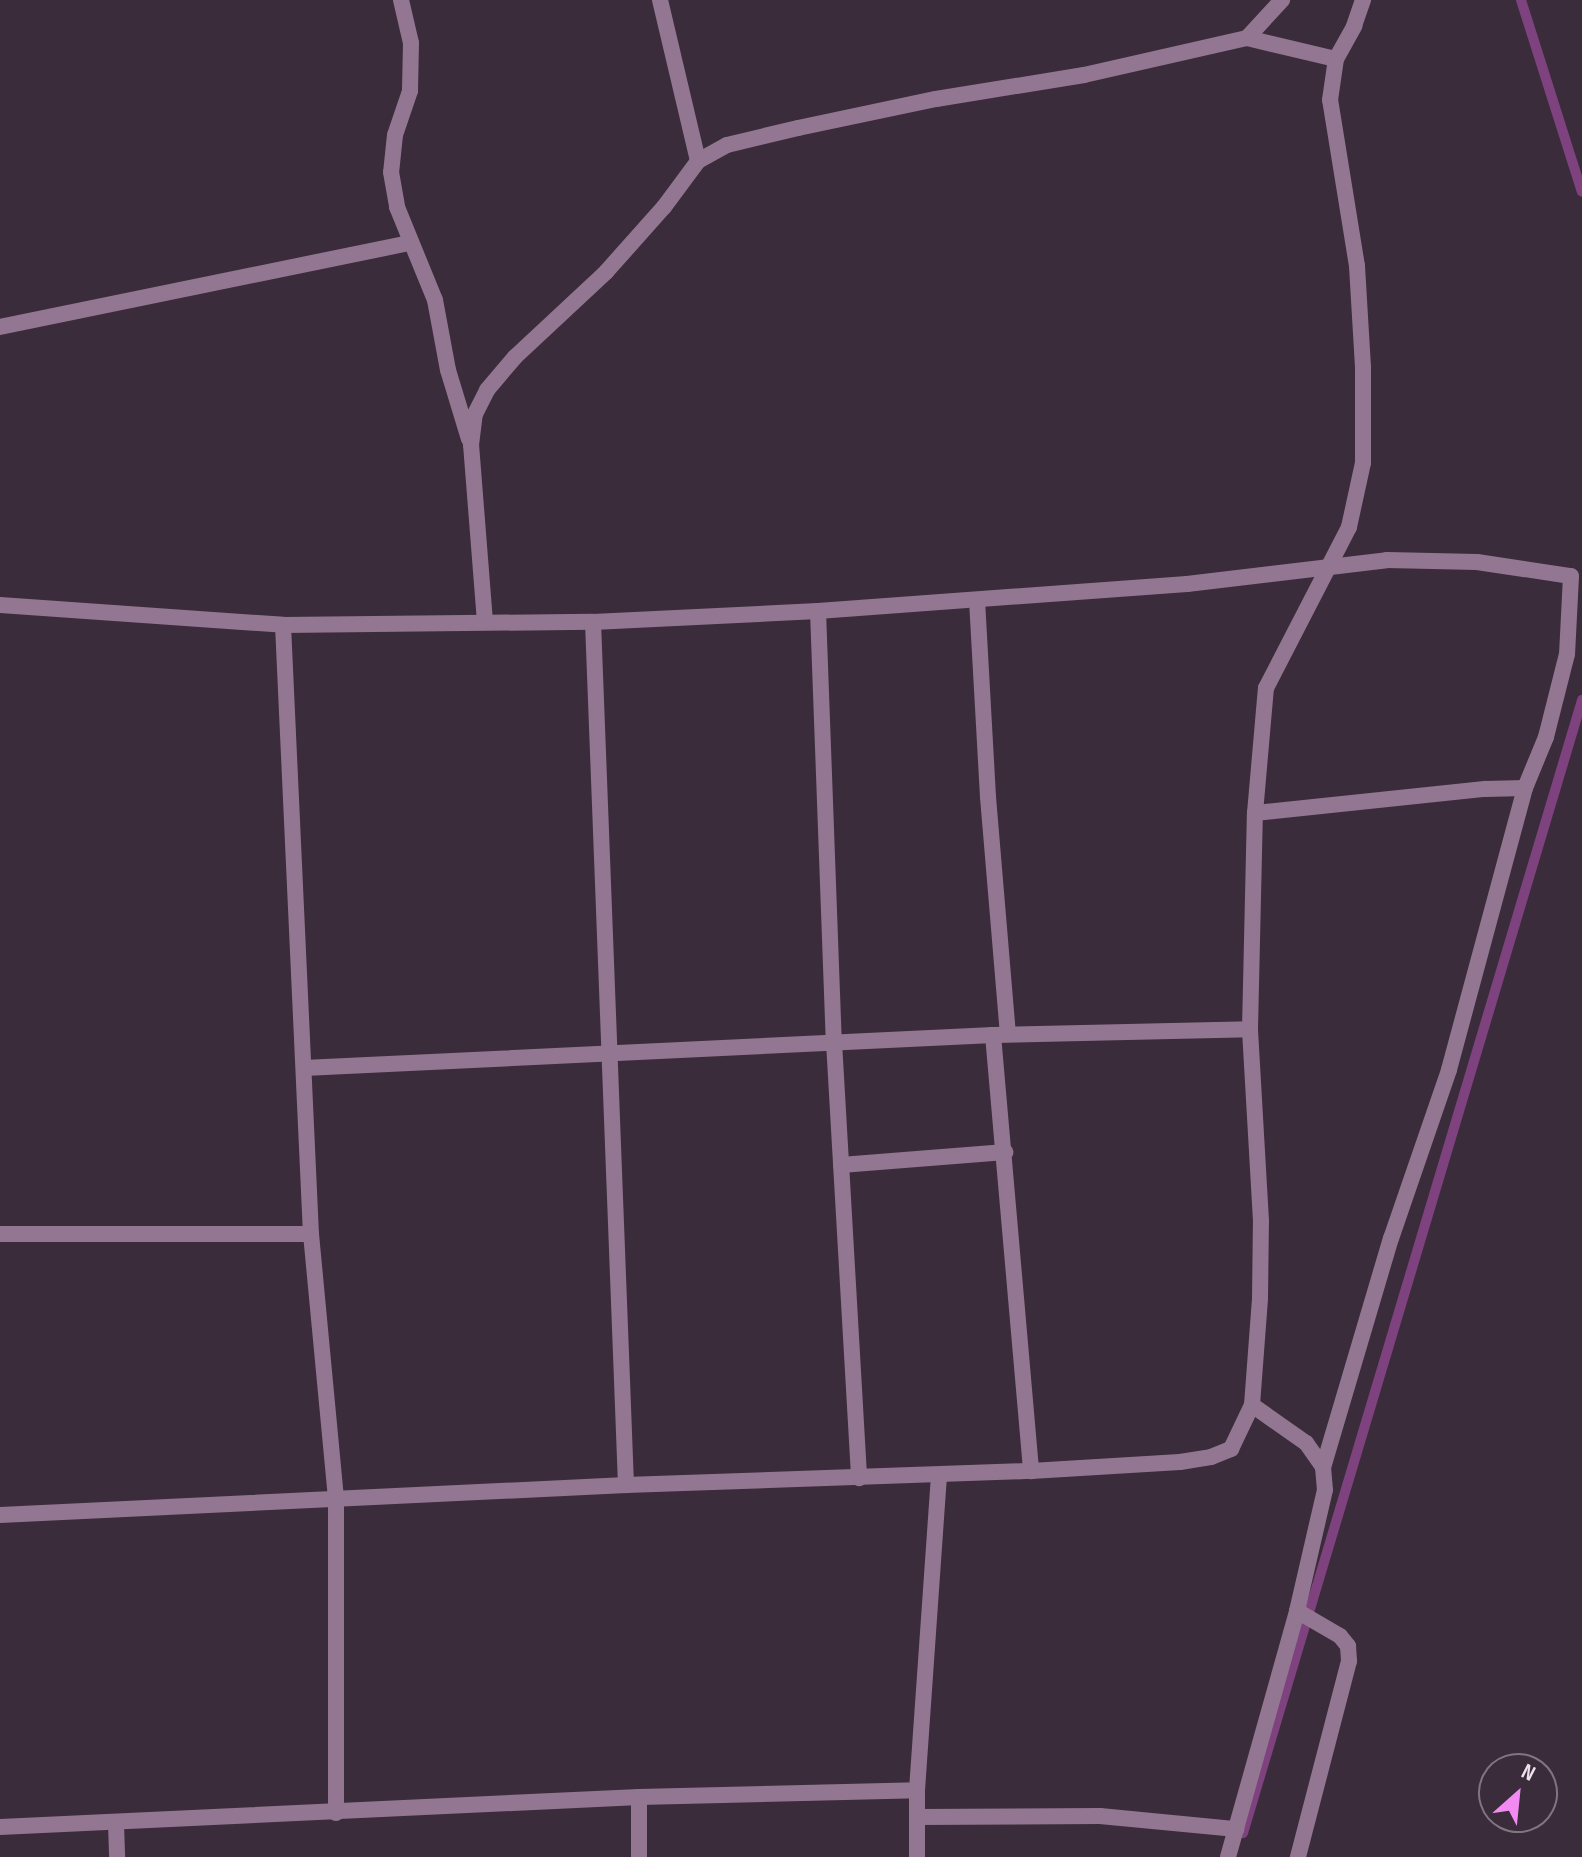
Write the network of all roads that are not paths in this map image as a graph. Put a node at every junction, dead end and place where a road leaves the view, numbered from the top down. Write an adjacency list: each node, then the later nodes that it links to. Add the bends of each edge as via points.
1 (401, 0): 8 (street, via 411,43 410,91 395,135 391,172)
2 (660, 0): 7 (street)
3 (1282, 0): 5 (street)
4 (1363, 0): 6 (street)
5 (1247, 38): 6 (street); 7 (street, via 1084,75 798,128 727,145)
6 (1336, 59): 11 (street, via 1330,100 1357,266 1363,463 1349,527)
7 (698, 161): 10 (street, via 606,272 487,390 475,414)
8 (411, 243): 9 (street); 10 (street, via 435,300 448,370)
9 (0, 327)
10 (471, 445): 15 (street)
11 (1329, 565): 12 (street, via 1187,584); 18 (street, via 1477,562 1571,576 1567,654 1546,737); 19 (street, via 1266,688)
12 (977, 600): 14 (street); 21 (street)
13 (0, 605): 17 (street)
14 (818, 611): 16 (street); 22 (street)
15 (485, 622): 16 (street); 17 (street)
16 (593, 622): 23 (street)
17 (283, 625): 24 (street)
18 (1525, 788): 19 (street); 30 (street, via 1449,1070 1391,1238)
19 (1255, 813): 20 (street)
20 (1250, 1029): 21 (street); 29 (street, via 1261,1221)
21 (1000, 1034): 22 (street); 25 (street)
22 (834, 1042): 23 (street); 26 (street)
23 (608, 1056): 24 (street); 34 (street)
24 (304, 1068): 28 (street)
25 (1005, 1152): 26 (street); 31 (street)
26 (841, 1165): 33 (street)
27 (0, 1234): 28 (street)
28 (311, 1234): 35 (street)
29 (1252, 1405): 30 (street, via 1306,1443); 31 (street, via 1231,1449 1211,1457)
30 (1323, 1467): 37 (street, via 1325,1490)
31 (1031, 1471): 32 (street)
32 (939, 1475): 33 (street); 38 (street)
33 (859, 1478): 34 (street)
34 (626, 1485): 35 (street)
35 (336, 1499): 36 (street); 40 (street)
36 (0, 1515)
37 (1297, 1611): 44 (street); 49 (street, via 1340,1636 1348,1646 1349,1661)
38 (917, 1790): 39 (street); 41 (street)
39 (639, 1797): 40 (street); 46 (street)
40 (336, 1813): 42 (street)
41 (917, 1817): 44 (street, via 1100,1816); 47 (street)
42 (116, 1824): 43 (street); 45 (street)
43 (0, 1827)
44 (1236, 1829): 48 (street)
45 (117, 1857)
46 (639, 1857)
47 (917, 1857)
48 (1228, 1857)
49 (1298, 1857)

